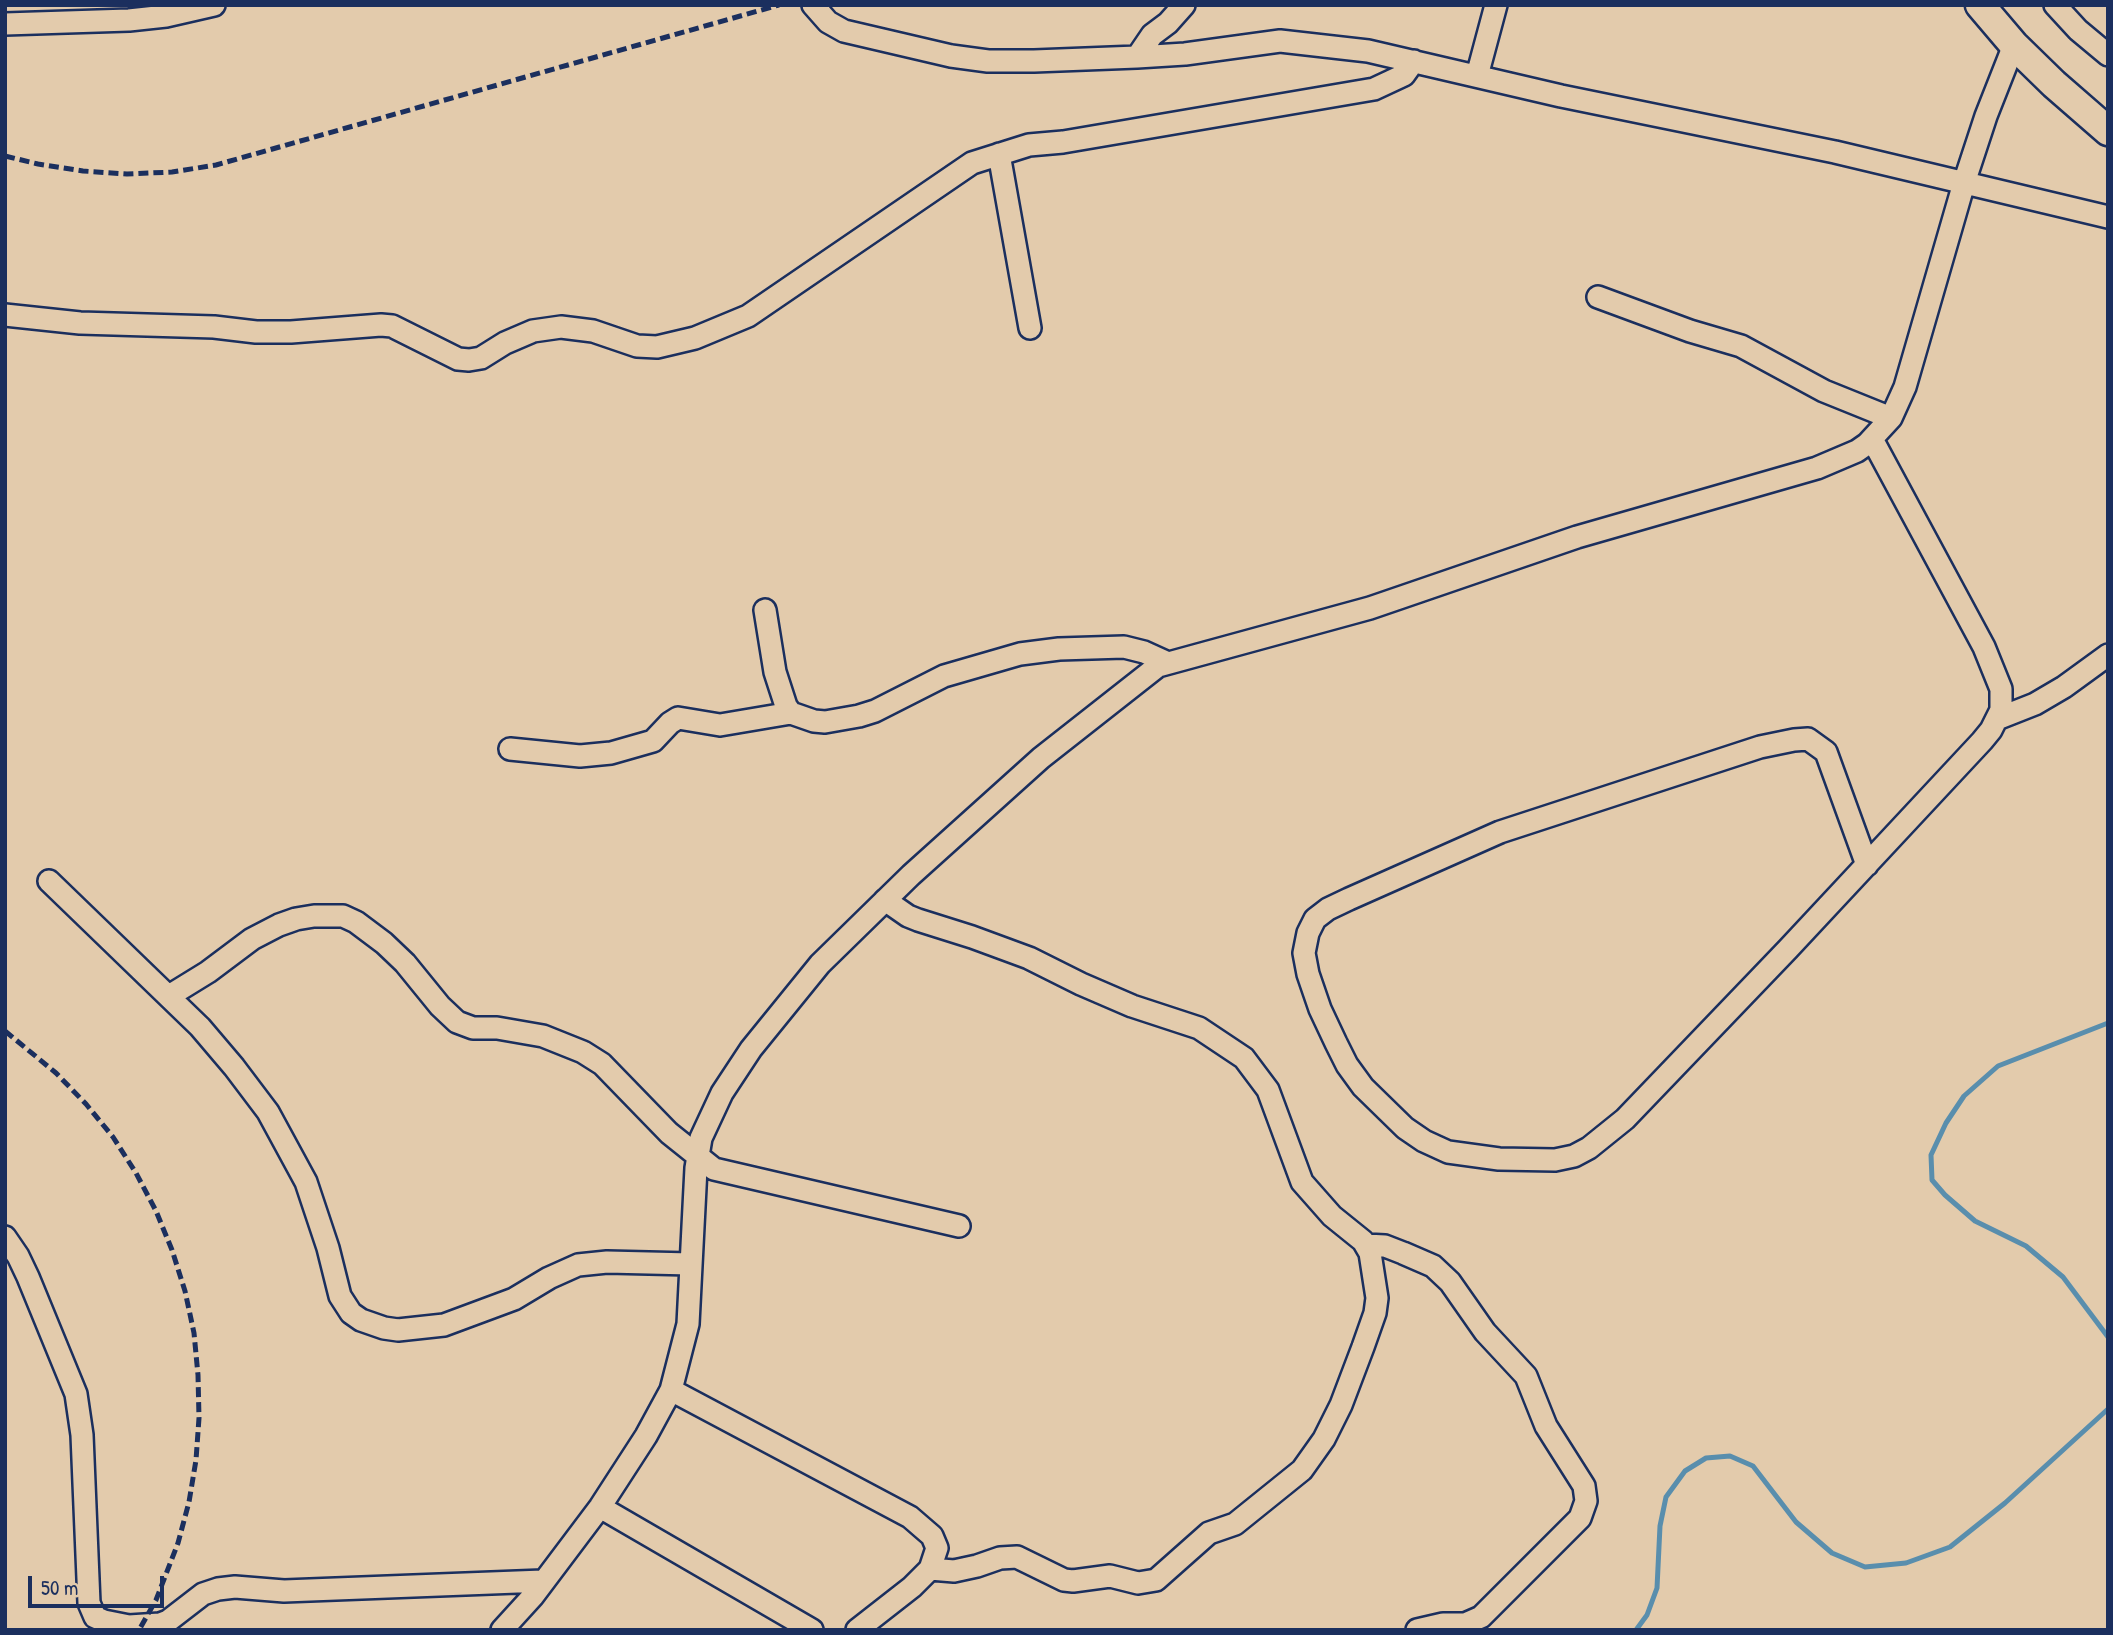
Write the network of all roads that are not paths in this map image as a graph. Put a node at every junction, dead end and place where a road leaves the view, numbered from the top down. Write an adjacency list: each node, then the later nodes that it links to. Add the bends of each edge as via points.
1 (214, 5): 7 (street, via 129,20)
2 (813, 5): 10 (street, via 837,28 951,56 988,61)
3 (1184, 5): 10 (street, via 1152,35)
4 (1496, 5): 12 (street)
5 (1980, 5): 8 (main road)
6 (2055, 5): 9 (street)
7 (5, 24)
8 (2014, 45): 13 (main road); 15 (street)
9 (2108, 55)
10 (1137, 57): 11 (street, via 1280,41)
11 (1413, 61): 12 (street); 14 (street, via 1404,75 1374,89 1030,145)
12 (1477, 76): 15 (street)
13 (2108, 131)
14 (999, 154): 18 (street, via 958,171 748,316 695,338 657,347 561,327 533,331 481,358 463,360 392,326 256,332); 19 (street)
15 (1964, 183): 16 (street); 20 (street, via 1907,379)
16 (2108, 217)
17 (1598, 297): 20 (street, via 1741,346 1824,391)
18 (5, 315)
19 (1030, 328)
20 (1891, 418): 21 (street)
21 (1872, 439): 24 (street, via 1857,451 1817,468 1577,537 1370,608); 26 (street, via 1984,647 2001,689)
22 (765, 610): 25 (street, via 775,672)
23 (2108, 655): 26 (street, via 2035,704)
24 (1166, 662): 25 (street, via 1130,647 1039,651 944,676 859,716 814,721); 30 (street, via 1059,742)
25 (791, 713): 27 (street, via 720,725 678,718 653,741 611,753 580,756)
26 (1997, 719): 28 (street)
27 (510, 749)
28 (1867, 865): 28 (street, via 1625,1119 1589,1148 1555,1160 1448,1152 1405,1128 1347,1065 1320,1009 1304,953 1315,919 1328,909 1500,832 1794,740 1808,739 1826,752)
29 (49, 881): 31 (street)
30 (885, 900): 32 (street, via 820,964 751,1049 713,1108); 35 (street, via 908,916 1029,958 1081,985 1199,1028 1230,1047 1268,1090 1302,1182)
31 (169, 996): 32 (street, via 279,925 314,916 344,916 405,963 457,1022 474,1028 524,1031 583,1052 602,1063 669,1133); 36 (street, via 214,1043 268,1112 306,1182 340,1296 361,1320 398,1330 444,1325 514,1299 578,1265)
32 (697, 1154): 33 (street, via 718,1171); 36 (street)
33 (959, 1226)
34 (5, 1237): 41 (street, via 28,1277 75,1394 82,1435 92,1614 129,1626)
35 (1366, 1245): 39 (street, via 1373,1266 1375,1313 1341,1405 1325,1439 1302,1470 1244,1518 1209,1533 1156,1580 1147,1582 1110,1576 1064,1580 1017,1558 954,1571); 45 (street, via 1385,1246 1433,1266 1450,1282 1485,1332 1526,1376 1546,1426 1584,1486 1586,1501 1580,1518 1481,1617 1465,1624)
36 (691, 1264): 37 (street, via 688,1324)
37 (671, 1390): 38 (street); 39 (street, via 910,1517 935,1542)
38 (600, 1507): 40 (street); 43 (street)
39 (930, 1569): 44 (street)
40 (543, 1581): 41 (street, via 284,1591 226,1588 203,1594); 42 (street)
41 (162, 1626)
42 (502, 1630)
43 (813, 1630)
44 (857, 1630)
45 (1417, 1630)

